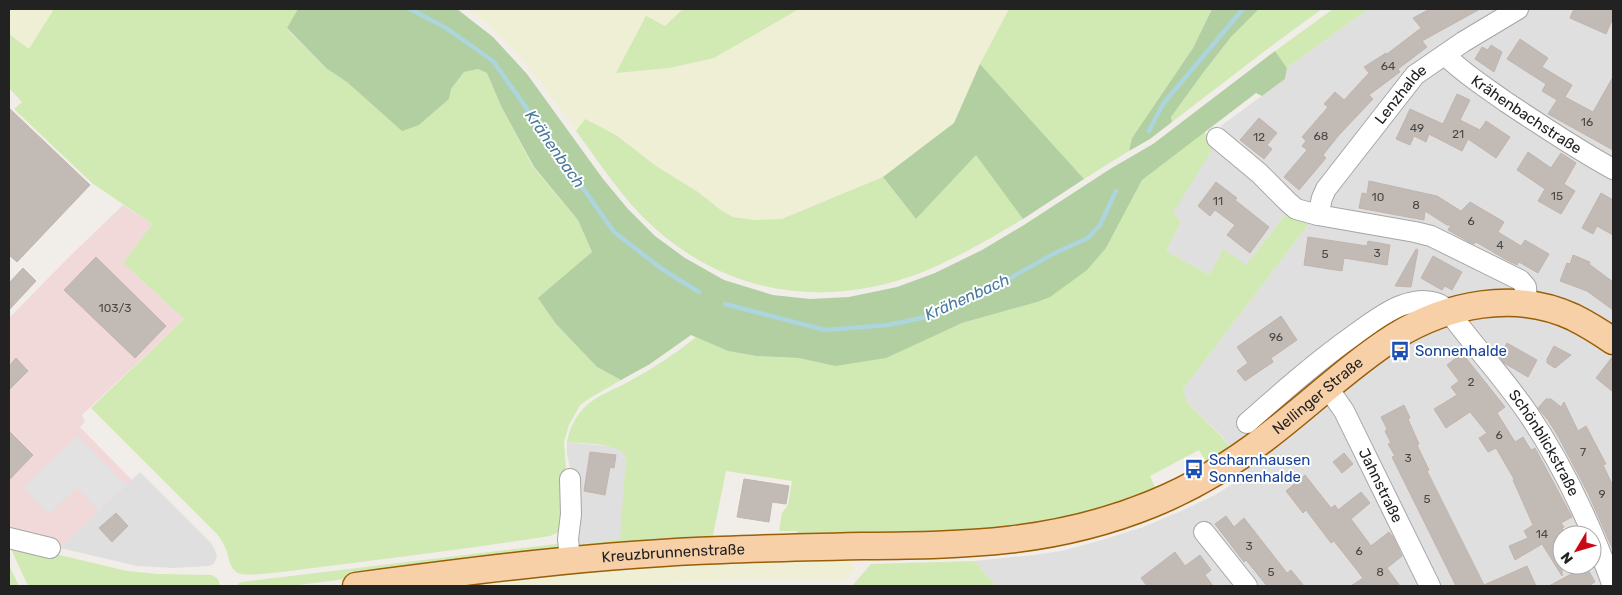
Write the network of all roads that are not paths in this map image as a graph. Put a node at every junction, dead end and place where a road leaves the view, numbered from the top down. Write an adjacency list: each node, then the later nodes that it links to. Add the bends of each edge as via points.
1 (1518, 9): 2 (street, Lenzhalde)
2 (1445, 55): 4 (street, Krähenbachstraße, via 1520,111); 5 (street, Lenzhalde, via 1422,68 1411,79 1326,189)
3 (1217, 138): 5 (street, via 1292,206)
4 (1613, 169)
5 (1318, 215): 6 (street, via 1438,239 1520,280 1526,289)
6 (1527, 305): 7 (main road, Nellinger Straße, via 1482,304); 8 (main road, Nellinger Straße, via 1548,308 1572,317)
7 (1449, 312): 9 (main road, Nellinger Straße, via 1395,337); 10 (street, Nellinger Straße, via 1441,304 1428,301 1394,309 1314,365); 20 (street, Schönblickstraße, via 1516,397 1549,447 1584,515)
8 (1613, 341)
9 (1328, 388): 14 (main road, Nellinger Straße, via 1249,451 1179,492 1127,514 1087,526 1045,536); 19 (street, Jahnstraße, via 1348,417)
10 (1246, 423)
11 (570, 479): 16 (street)
12 (1204, 532): 18 (street)
13 (9, 538): 15 (street)
14 (991, 543): 16 (main road, Kreuzbrunnenstraße, via 720,550)
15 (50, 548)
16 (570, 560): 17 (main road, Kreuzbrunnenstraße)
17 (356, 586)
18 (1247, 586)
19 (1430, 586)
20 (1613, 586)

